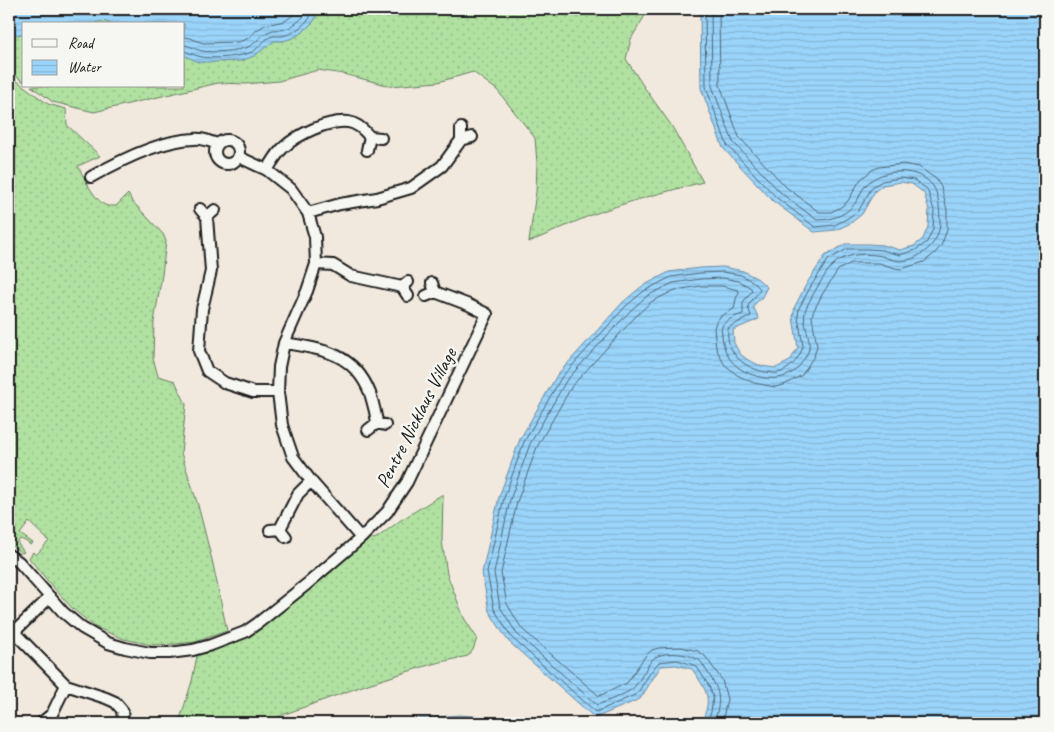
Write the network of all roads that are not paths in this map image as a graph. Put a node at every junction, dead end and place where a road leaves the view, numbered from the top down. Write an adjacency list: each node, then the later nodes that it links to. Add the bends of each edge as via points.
1 (462, 128): 10 (street, via 466,139 442,166 411,188)
2 (370, 137): 3 (street); 5 (street); 7 (street, via 349,122 304,132 282,148)
3 (381, 138)
4 (217, 144): 6 (street, via 223,140 235,142 239,149); 6 (street, via 214,152 219,162 226,165 234,163); 8 (street, via 194,139 168,144 140,153)
5 (367, 150)
6 (238, 157): 7 (street)
7 (267, 170): 10 (street, via 291,188)
8 (91, 177)
9 (207, 212): 15 (street, via 211,271 202,309 199,350 207,371 225,383 254,392)
10 (308, 213): 11 (street, via 315,237)
11 (316, 264): 12 (street, via 333,264 351,276); 14 (street)
12 (406, 288)
13 (431, 290): 19 (street, Pentre Nicklaus Village, via 487,314 408,482 387,512)
14 (284, 343): 15 (street); 16 (street, Pentre Nicklaus Village, via 315,348 341,357 357,370 373,402)
15 (278, 392): 17 (street, via 282,425 293,457)
16 (377, 426)
17 (311, 481): 18 (street, via 298,494); 19 (street)
18 (279, 532)
19 (361, 538): 21 (street, via 245,632 193,650 150,653 108,643 82,628)
20 (9, 555): 21 (street)
21 (50, 597): 22 (street)
22 (11, 635): 23 (street)
23 (66, 685): 24 (street, via 52,714); 25 (street, via 115,702 122,710 124,719)
24 (41, 723)
25 (121, 723)

